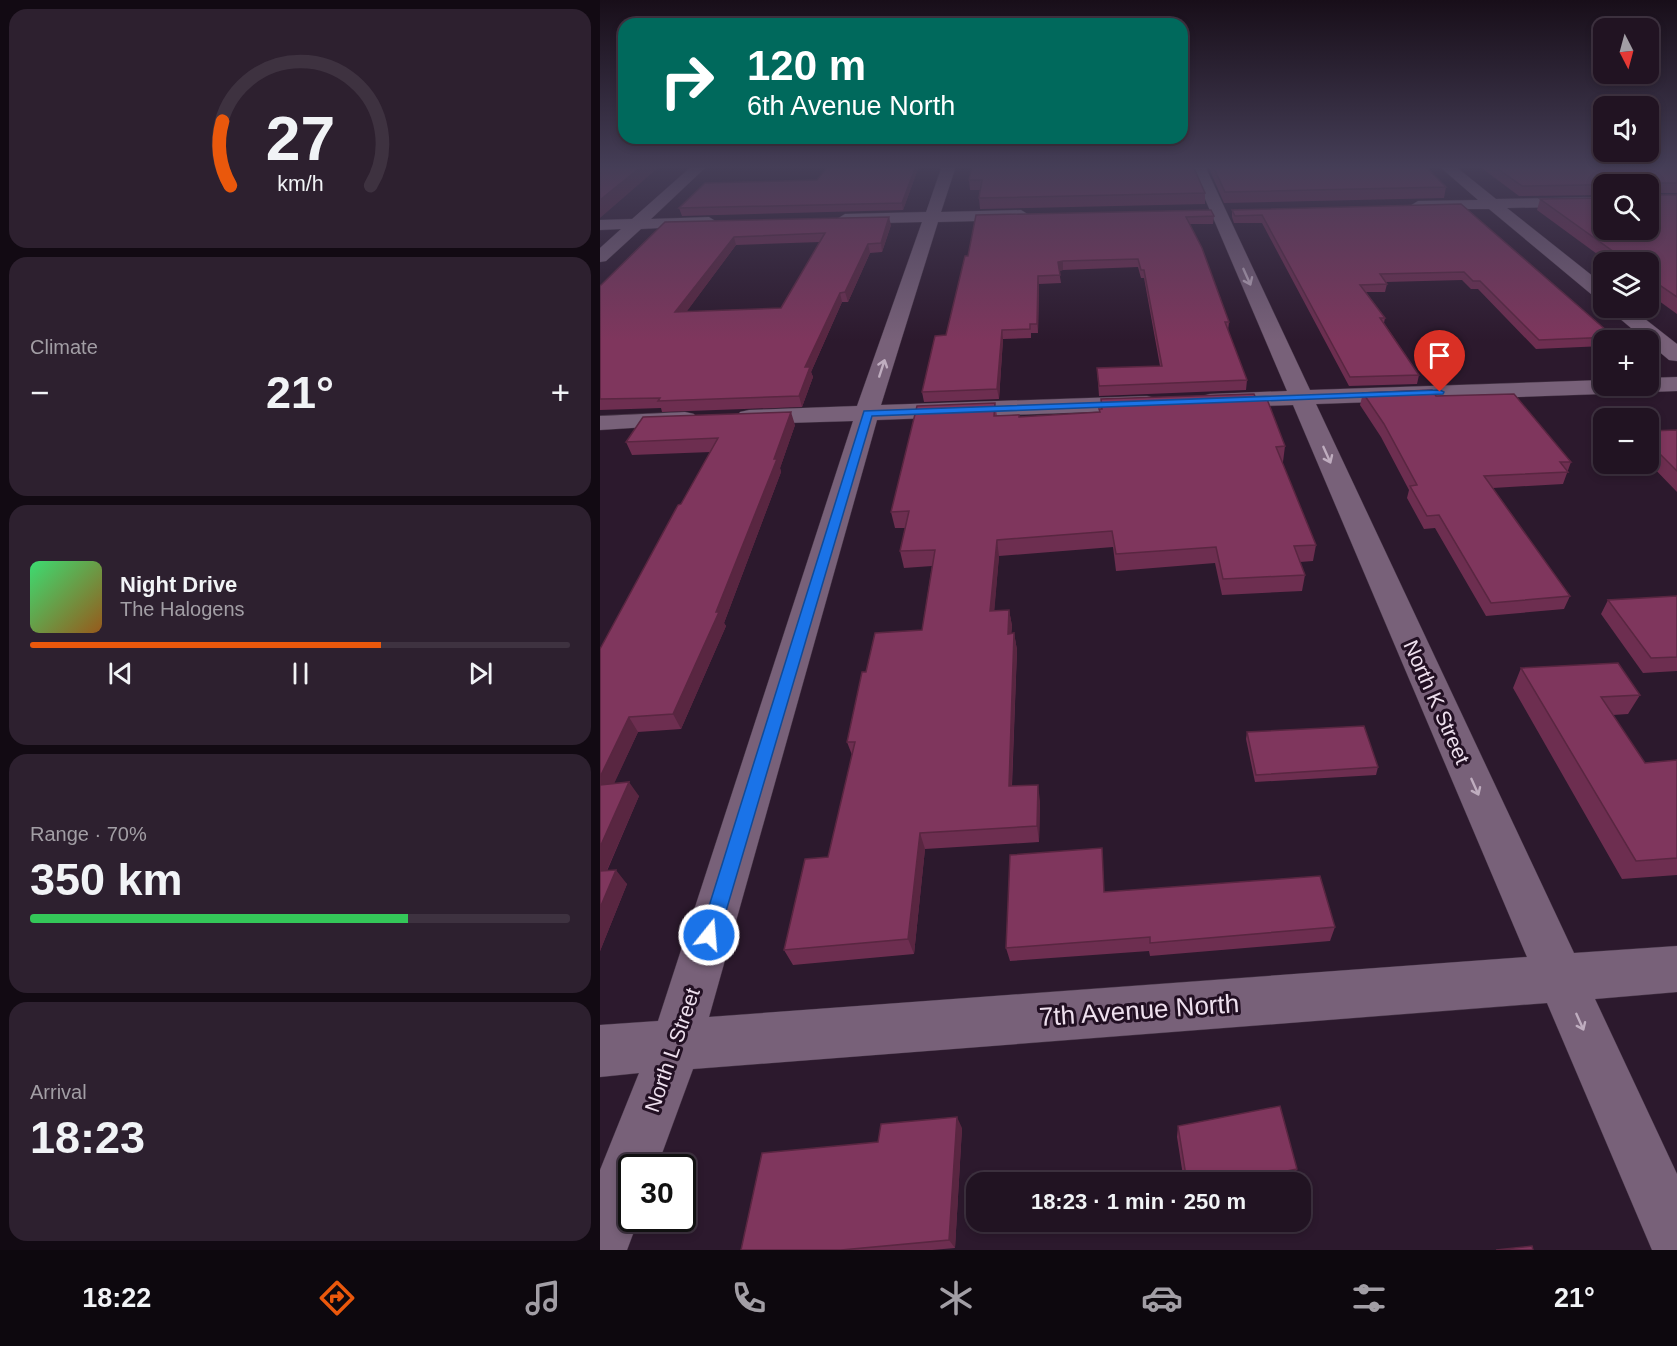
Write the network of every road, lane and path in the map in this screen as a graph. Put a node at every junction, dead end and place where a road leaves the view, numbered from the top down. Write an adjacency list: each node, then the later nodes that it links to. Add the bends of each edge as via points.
1 (624, 224): 6 (street)
2 (636, 224): 7 (street)
3 (930, 224): 17 (street, North L Street, one-way to 3)
4 (1223, 224): 14 (street, North K Street, one-way to 14)
5 (1517, 224): 8 (street)
6 (600, 225)
7 (600, 257)
8 (1593, 286)
9 (1631, 318): 10 (street)
10 (1677, 355)
11 (1677, 384): 12 (street)
12 (1659, 385)
13 (1593, 387): 14 (street)
14 (1301, 397): 15 (street); 20 (street, North K Street, one-way to 20)
15 (1191, 401)
16 (1168, 402): 17 (street)
17 (867, 413): 18 (street); 21 (street, North L Street)
18 (600, 423)
19 (1677, 969): 20 (street, 7th Avenue North)
20 (1560, 978): 21 (street, 7th Avenue North); 23 (street, North K Street, one-way to 23)
21 (676, 1045): 22 (street, 7th Avenue North); 24 (street, North L Street)
22 (600, 1050)
23 (1677, 1239)
24 (600, 1243)

